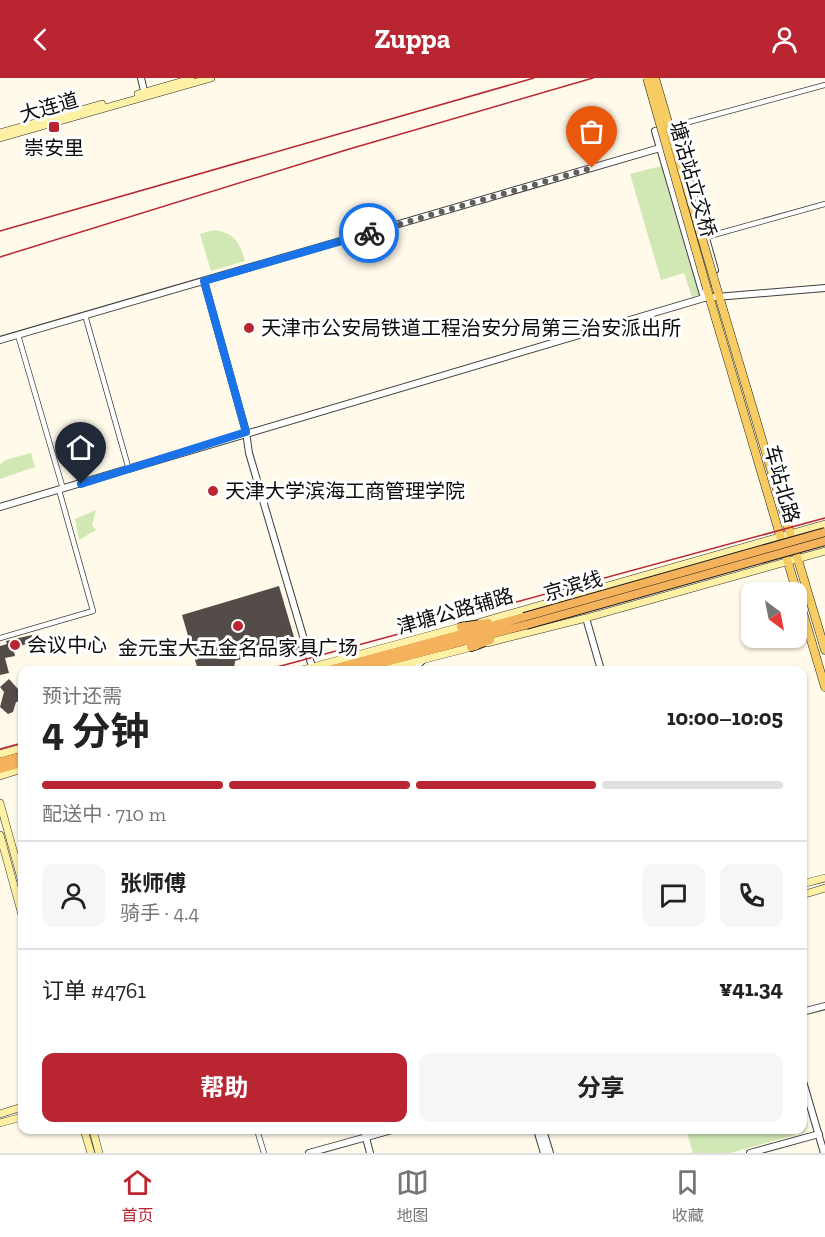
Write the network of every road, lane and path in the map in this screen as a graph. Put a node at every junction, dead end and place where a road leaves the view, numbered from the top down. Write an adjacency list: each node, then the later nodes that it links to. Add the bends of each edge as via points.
1 (142, 78): 7 (street)
2 (194, 78): 7 (main road, 大连道)
3 (211, 78): 7 (main road, 大连道)
4 (647, 78): 16 (main road, 塘沽站立交桥, bridge)
5 (655, 78): 16 (main road, 塘沽站立交桥, bridge)
6 (825, 85): 8 (street)
7 (147, 94): 9 (main road, 大连道); 10 (main road, 大连道)
8 (674, 126): 11 (street, via 655,131); 13 (street)
9 (0, 133)
10 (0, 138)
11 (660, 148): 14 (street); 16 (street)
12 (825, 204): 13 (street)
13 (706, 237): 16 (street)
14 (204, 281): 17 (street); 20 (street)
15 (825, 288): 16 (street)
16 (713, 294): 20 (street); 26 (main road, 车站北路); 27 (main road, 车站北路)
17 (85, 315): 18 (street); 21 (street)
18 (18, 334): 19 (street); 22 (street)
19 (0, 340)
20 (246, 432): 21 (street); 40 (street)
21 (129, 470): 22 (street)
22 (61, 489): 23 (street); 36 (street, via 93,611)
23 (0, 507)
24 (825, 524): 26 (main road, 津塘公路辅路)
25 (825, 532): 33 (highway, 京滨线, bridge)
26 (791, 534): 27 (main road, 津塘公路辅路); 30 (main road, 车站北路)
27 (780, 537): 31 (main road, 车站北路); 34 (main road, 津塘公路辅路)
28 (825, 541): 33 (highway, 京滨线, bridge)
29 (825, 551): 30 (main road, 津塘公路辅路)
30 (798, 559): 31 (main road, 津塘公路辅路); 38 (main road, 车站北路)
31 (787, 562): 32 (main road, 津塘公路辅路); 47 (main road, 车站北路)
32 (586, 618): 37 (main road, 津塘公路辅路); 46 (street)
33 (525, 621): 34 (highway); 35 (highway, 京滨线); 37 (highway)
34 (461, 627): 41 (main road, 津塘公路辅路)
35 (484, 633): 42 (highway, 京滨线); 43 (highway, 京滨线)
36 (0, 638)
37 (471, 647): 39 (main road, 津塘公路辅路)
38 (825, 650)
39 (424, 660): 44 (main road, 津塘公路辅路); 45 (street)
40 (311, 666)
41 (323, 666)
42 (346, 666)
43 (369, 666)
44 (400, 666)
45 (417, 666)
46 (600, 666)
47 (825, 687)
48 (18, 749): 49 (main road)
49 (1, 753)
50 (18, 757): 51 (highway)
51 (0, 762)
52 (18, 765): 54 (highway)
53 (18, 770): 55 (main road)
54 (0, 772): 55 (main road)
55 (9, 773): 56 (main road)
56 (0, 781)
57 (0, 802): 59 (main road)
58 (0, 835): 64 (main road)
59 (18, 867)
60 (825, 878): 61 (main road)
61 (807, 883)
62 (825, 888): 63 (main road)
63 (807, 893)
64 (18, 900)
65 (825, 1006): 66 (street)
66 (807, 1011)
67 (807, 1094): 79 (street)
68 (18, 1108): 69 (main road)
69 (0, 1114)
70 (18, 1118): 71 (main road)
71 (0, 1123)
72 (85, 1134): 81 (main road)
73 (94, 1134): 82 (main road)
74 (258, 1134): 83 (street)
75 (365, 1134): 80 (street)
76 (377, 1134): 80 (street)
77 (538, 1134): 86 (street)
78 (544, 1134): 87 (street)
79 (819, 1134): 88 (street); 89 (street)
80 (366, 1137): 84 (street); 85 (street)
81 (91, 1153)
82 (99, 1153)
83 (264, 1153)
84 (309, 1153)
85 (370, 1153)
86 (544, 1153)
87 (550, 1153)
88 (750, 1153)
89 (824, 1153)

